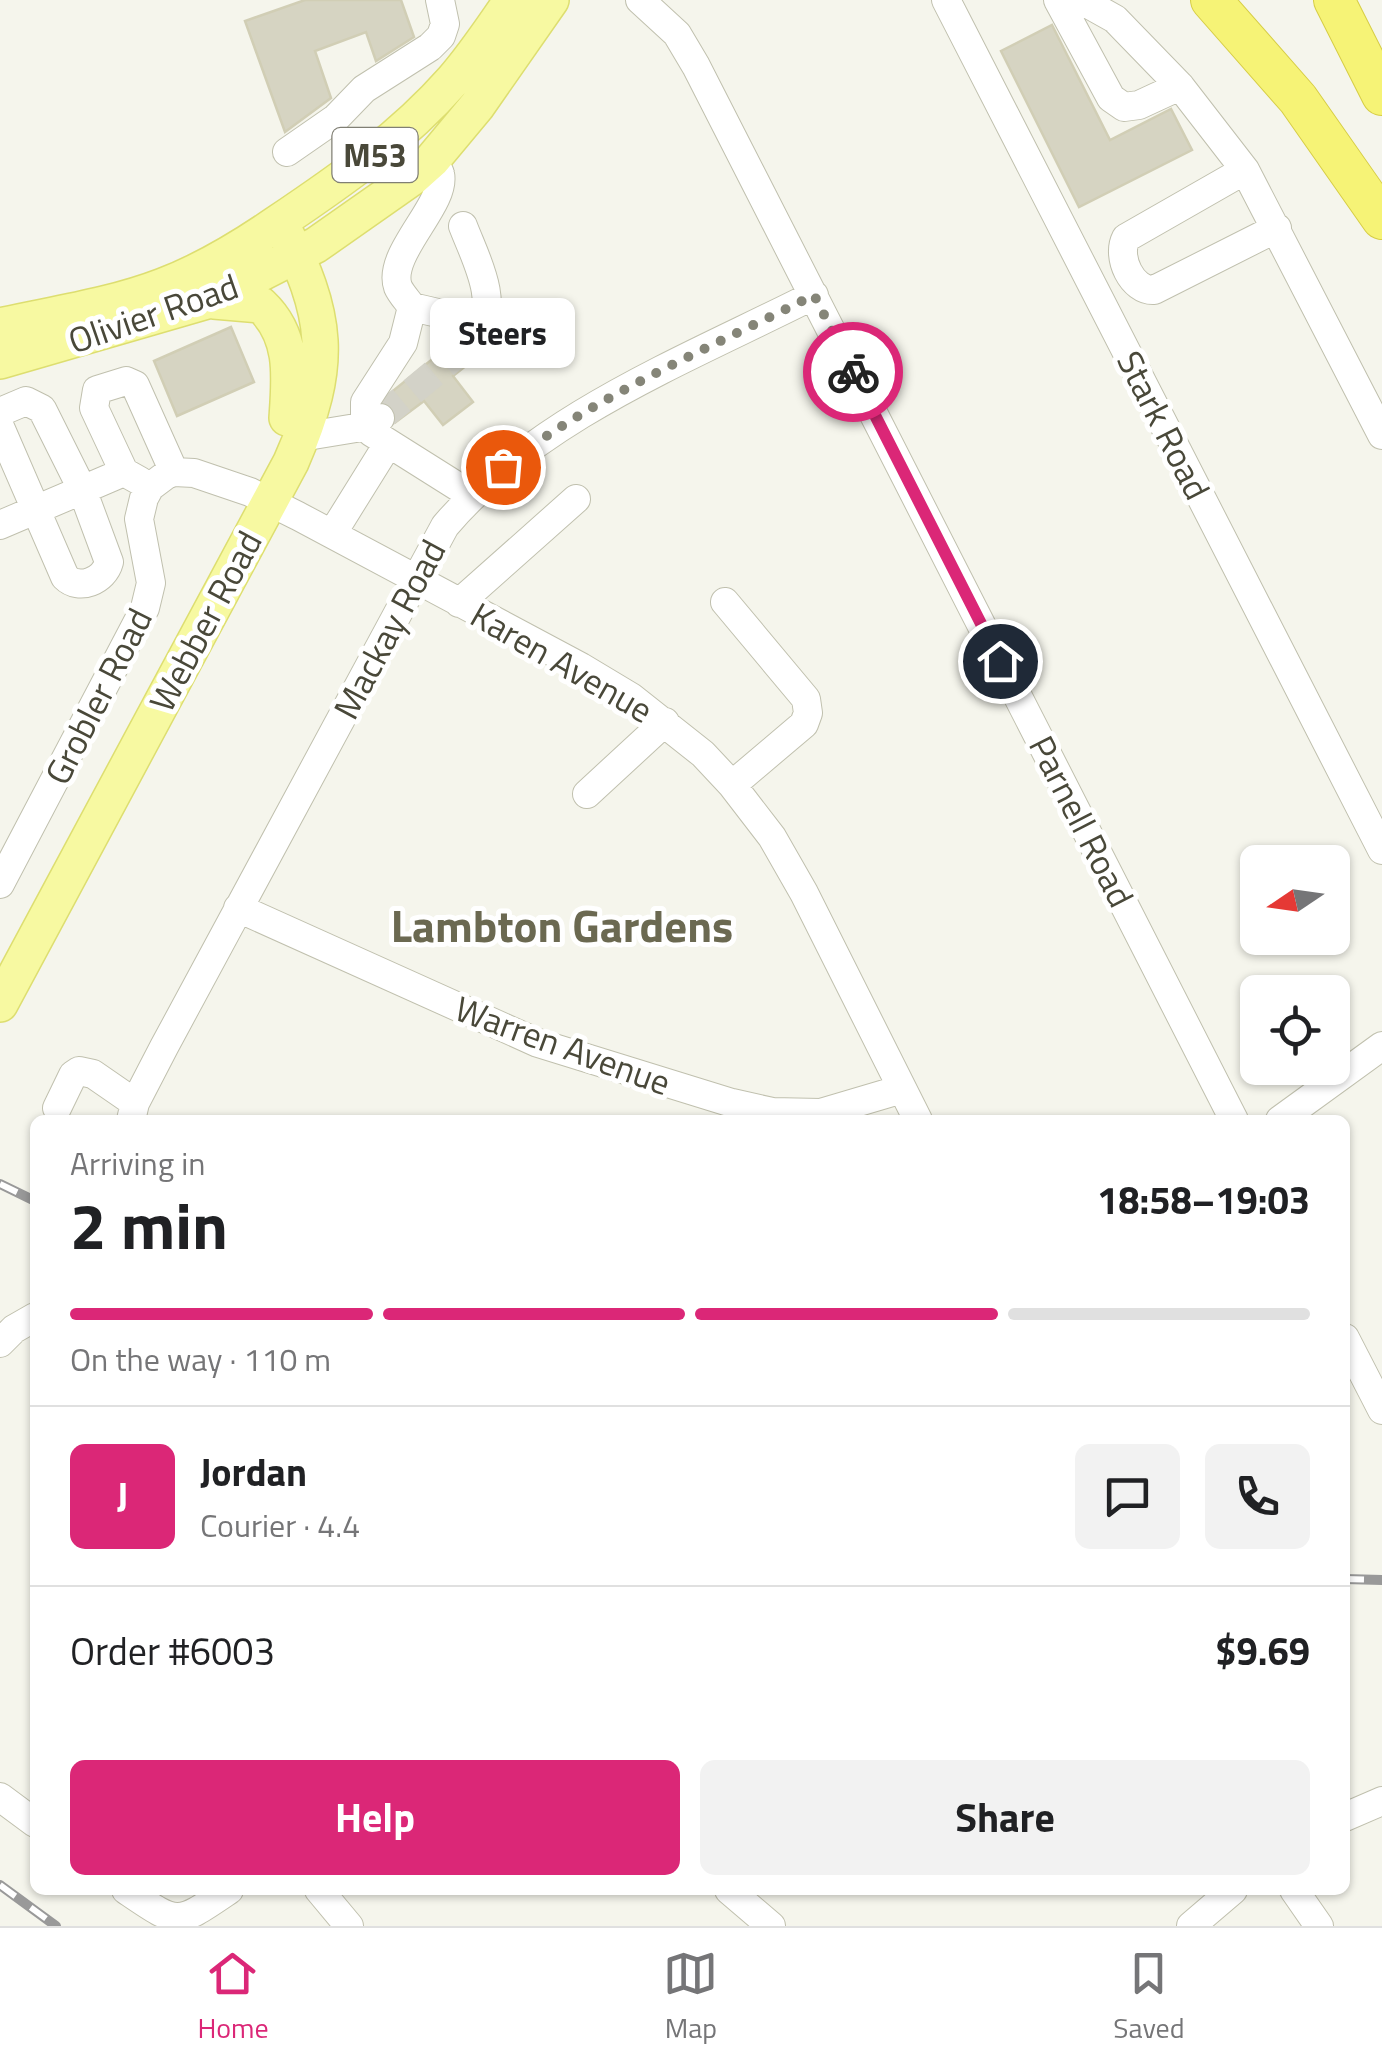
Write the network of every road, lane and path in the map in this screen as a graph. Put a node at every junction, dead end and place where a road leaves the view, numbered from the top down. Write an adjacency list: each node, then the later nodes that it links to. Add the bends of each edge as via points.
1 (440, 0): 12 (street, via 445,24 430,47 364,89)
2 (512, 0): 17 (main road, Olivier Road / M53, via 424,110 330,190)
3 (551, 0): 13 (main road, Olivier Road / M53)
4 (640, 0): 20 (street, Parnell Road, via 686,48)
5 (946, 0): 45 (street, Stark Road)
6 (1058, 0): 10 (street, via 1111,98 1124,107 1139,105)
7 (1082, 0): 10 (street, via 1115,20)
8 (1211, 0): 15 (highway, via 1298,99)
9 (1334, 0): 11 (highway)
10 (1180, 86): 14 (street)
11 (1382, 94)
12 (287, 152)
13 (432, 160): 19 (main road, Olivier Road / M53); 22 (street, via 440,174 438,190 396,276)
14 (1245, 170): 18 (street); 18 (street, via 1126,238 1123,258 1135,284 1154,290)
15 (1382, 219)
16 (462, 226): 22 (street, via 487,296 482,330)
17 (271, 228): 19 (main road, Webber Road); 23 (main road, Olivier Road / M53, via 166,286)
18 (1277, 228): 29 (street)
19 (288, 261): 21 (main road, Olivier Road / M53); 26 (main road, Webber Road, via 300,350)
20 (814, 295): 33 (street, Mackay Road, via 559,428); 55 (street, Parnell Road)
21 (206, 301): 24 (main road, Olivier Road / M53); 26 (main road, via 261,305 278,325 289,360)
22 (412, 307): 28 (street, via 403,342 364,402)
23 (0, 326)
24 (0, 362)
25 (0, 412): 32 (street, via 26,401 42,408)
26 (294, 427): 28 (street); 34 (main road, Webber Road)
27 (0, 428): 36 (street)
28 (384, 435): 33 (street); 38 (street)
29 (1382, 435)
30 (124, 472): 31 (street); 31 (street, via 94,398 97,390 126,380 134,385); 32 (street)
31 (162, 479): 34 (street, via 211,477); 46 (street, Grobler Road, via 139,519 150,573 146,608)
32 (82, 489): 36 (street); 36 (street, via 109,562 101,576 80,586 65,577)
33 (471, 495): 39 (street, Mackay Road)
34 (259, 497): 38 (street, Karen Avenue); 48 (main road, Webber Road); 49 (main road, Webber Road)
35 (576, 499): 41 (street)
36 (36, 508): 37 (street)
37 (0, 524)
38 (341, 539): 39 (street, Karen Avenue)
39 (416, 580): 41 (street, Karen Avenue); 47 (street, Mackay Road)
40 (726, 602): 43 (street, via 806,699 808,712 804,724)
41 (459, 603): 42 (street, Karen Avenue, via 581,666)
42 (665, 722): 43 (street, Karen Avenue); 44 (street)
43 (732, 785): 51 (street, Karen Avenue, via 786,861)
44 (587, 794)
45 (1382, 850)
46 (0, 884)
47 (238, 908): 51 (street, Warren Avenue, via 538,1043 732,1103 821,1112); 53 (street, Mackay Road)
48 (0, 961)
49 (0, 1004)
50 (1382, 1046): 56 (street)
51 (902, 1089): 54 (street, Karen Avenue)
52 (57, 1108): 53 (street, via 79,1071 93,1074)
53 (133, 1112)
54 (915, 1115)
55 (1231, 1115)
56 (1287, 1115)
57 (30, 1320): 58 (street)
58 (0, 1344)
59 (1350, 1348): 60 (street)
60 (1382, 1410)
61 (0, 1797): 64 (street)
62 (1382, 1801): 63 (street)
63 (1350, 1815)
64 (30, 1819)
65 (132, 1895): 66 (street, via 174,1920)
66 (222, 1895)
67 (323, 1895): 71 (street)
68 (735, 1895): 72 (street)
69 (1227, 1895): 73 (street)
70 (1297, 1895): 74 (street)
71 (350, 1926)
72 (771, 1926)
73 (1191, 1926)
74 (1319, 1926)

